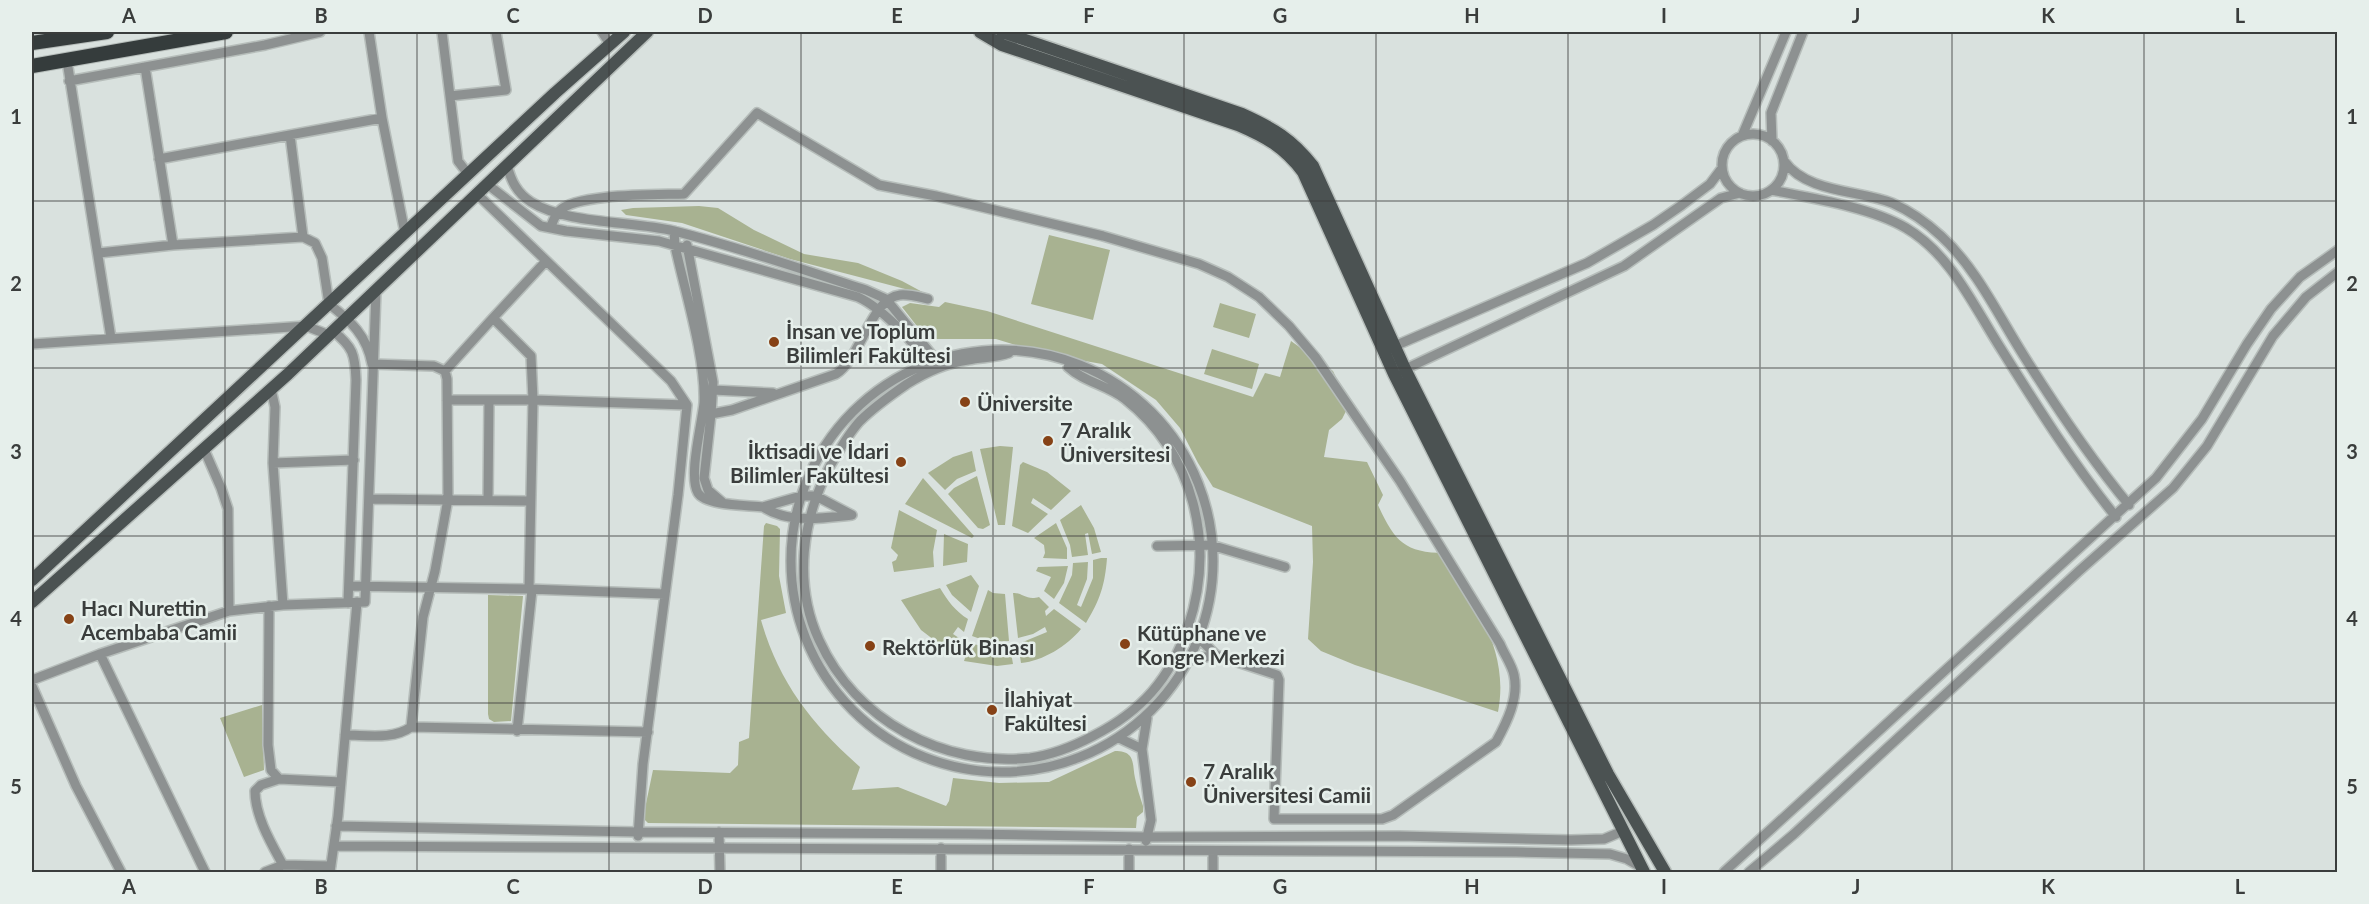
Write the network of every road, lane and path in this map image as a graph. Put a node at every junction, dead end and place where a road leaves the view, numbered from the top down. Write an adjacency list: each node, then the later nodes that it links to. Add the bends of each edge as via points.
1 (107, 32): 14 (highway)
2 (225, 32): 16 (highway)
3 (320, 32): 18 (street)
4 (369, 32): 21 (street)
5 (442, 32): 20 (street)
6 (602, 32): 15 (street)
7 (624, 32): 15 (main road)
8 (647, 32): 27 (main road)
9 (980, 32): 58 (main road, via 1002,45 1238,125 1283,150 1303,172)
10 (1002, 32): 58 (main road, via 1242,114 1274,129 1299,148 1313,166)
11 (1786, 32): 23 (street)
12 (1803, 32): 24 (street, via 1771,113)
13 (500, 33): 20 (street, via 506,90)
14 (32, 43)
15 (610, 44): 29 (main road)
16 (67, 61): 17 (highway); 19 (street)
17 (32, 66)
18 (145, 67): 19 (street); 25 (street)
19 (69, 81): 44 (street)
20 (450, 96): 29 (street, via 458,161)
21 (382, 118): 22 (street); 37 (street)
22 (290, 135): 25 (street); 39 (street)
23 (1742, 136): 24 (street, via 1758,134); 28 (street, via 1725,152)
24 (1772, 141): 26 (street)
25 (159, 159): 40 (street)
26 (1784, 161): 31 (street, via 1781,177); 85 (street, via 1806,180 1903,208 1943,238 1979,282 2064,417)
27 (507, 165): 30 (main road); 34 (street, via 512,182 530,202)
28 (1722, 168): 32 (street, via 1728,182); 58 (street, via 1710,184 1682,205 1587,263)
29 (468, 174): 37 (main road)
30 (487, 184): 33 (main road); 35 (street, via 525,215)
31 (1771, 190): 32 (street, via 1756,195); 88 (street, via 1886,218 1931,248 1967,293 2059,438)
32 (1740, 193): 66 (street, via 1721,198 1624,266)
33 (477, 194): 45 (street); 47 (main road)
34 (558, 212): 35 (street); 36 (street); 109 (street, via 590,199 684,194 757,113 879,185 1103,236 1199,264 1236,282 1274,312 1316,358 1400,481 1514,672 1513,702 1496,742 1393,815 1382,819 1274,819 1279,680 1267,670)
35 (550, 228): 41 (street)
36 (674, 231): 38 (street); 41 (street)
37 (405, 233): 50 (main road)
38 (687, 235): 42 (street); 48 (street)
39 (303, 237): 40 (street); 50 (street, via 315,243 322,258)
40 (173, 245): 44 (street)
41 (675, 246): 42 (street); 84 (street, via 704,379 696,489 706,501)
42 (687, 249): 51 (street, via 858,297); 68 (street)
43 (2337, 250): 85 (street, via 2300,278 2271,309 2184,444)
44 (99, 253): 56 (street)
45 (546, 261): 53 (street); 73 (street, via 671,381)
46 (2337, 272): 148 (street, via 2307,297 2273,336 2207,447 2173,488)
47 (376, 291): 52 (main road); 61 (street)
48 (886, 299): 49 (street, via 899,295); 51 (street); 60 (street)
49 (928, 299)
50 (329, 304): 52 (street); 54 (main road)
51 (878, 310): 60 (street); 69 (street, via 857,352 843,369)
52 (347, 318): 55 (main road); 61 (street, via 369,347)
53 (493, 318): 64 (street); 72 (street, via 531,356)
54 (306, 326): 55 (street); 56 (street); 94 (main road)
55 (331, 333): 67 (main road); 76 (street, via 347,342 355,355)
56 (111, 338): 57 (street)
57 (32, 344)
58 (1389, 348): 66 (main road)
59 (1009, 353): 60 (street, via 985,346 956,348); 62 (street); 63 (street)
60 (929, 357): 62 (street); 65 (street); 78 (street, via 884,384 853,412 831,441)
61 (372, 364): 64 (street, via 434,366); 80 (street)
62 (940, 367): 65 (street)
63 (1068, 368): 90 (street, via 1122,397 1151,424 1184,477 1195,509); 91 (street, via 1093,372 1120,385 1143,402 1169,430 1197,484)
64 (445, 371): 70 (street)
65 (930, 371): 79 (street, via 894,393 859,423 839,450)
66 (1400, 372): 125 (main road); 146 (main road, via 1608,774)
67 (271, 389): 75 (main road); 77 (street, via 275,407)
68 (713, 390): 69 (street); 74 (street)
69 (779, 393): 74 (street)
70 (447, 400): 71 (street); 81 (street)
71 (489, 400): 72 (street); 82 (street)
72 (533, 400): 73 (street); 83 (street)
73 (687, 405): 99 (street)
74 (711, 414): 84 (street, via 704,478 708,490)
75 (204, 448): 100 (main road); 104 (street, via 228,509)
76 (354, 460): 77 (street); 95 (street)
77 (273, 463): 102 (street)
78 (801, 496): 79 (street); 86 (street); 87 (street)
79 (816, 496): 89 (street); 89 (street, via 852,514)
80 (369, 499): 81 (street); 96 (street)
81 (448, 499): 82 (street); 97 (street)
82 (488, 500): 83 (street)
83 (529, 501): 98 (street)
84 (722, 502): 86 (street)
85 (2129, 505): 88 (street)
86 (763, 507): 87 (street)
87 (796, 517): 89 (street); 120 (street, via 791,572 804,638 830,686 867,725 888,740 936,762 988,772 1041,769)
88 (2116, 517): 147 (street)
89 (809, 520): 118 (street, via 804,573 808,605 819,639 849,685 882,717 930,746 980,758 1031,758)
90 (1200, 544): 91 (street); 92 (street); 105 (street, via 1200,577)
91 (1211, 545): 93 (street); 106 (street, via 1211,584)
92 (1158, 546)
93 (1285, 567)
94 (32, 580)
95 (349, 586): 96 (street); 101 (street)
96 (366, 587): 97 (street); 101 (street)
97 (430, 588): 98 (street); 114 (street, via 423,617)
98 (530, 589): 99 (street); 115 (street)
99 (665, 594): 116 (street)
100 (32, 602)
101 (357, 602): 102 (street); 117 (street)
102 (283, 605): 103 (street)
103 (269, 606): 104 (street); 122 (street, via 268,745 271,770)
104 (229, 611): 107 (street)
105 (1185, 633): 106 (street); 108 (street)
106 (1198, 637): 109 (street); 110 (street)
107 (100, 654): 111 (street); 140 (street)
108 (1177, 655): 110 (street); 118 (street, via 1145,702)
109 (1215, 655): 110 (street)
110 (1189, 660): 113 (street, via 1176,684)
111 (32, 680)
112 (32, 686): 139 (street, via 76,786)
113 (1147, 718): 119 (street); 121 (street)
114 (411, 727): 115 (street); 117 (street, via 402,734)
115 (517, 731): 116 (street)
116 (648, 732): 126 (street)
117 (345, 735): 123 (street)
118 (1091, 737): 120 (street)
119 (1119, 738): 120 (street); 121 (street)
120 (1098, 749)
121 (1143, 749): 128 (street, via 1152,820)
122 (279, 779): 123 (street); 136 (street, via 261,784 255,790 255,798)
123 (341, 782): 124 (street)
124 (336, 826): 126 (street); 129 (street)
125 (1623, 831): 128 (street, via 1604,839 1571,840); 138 (main road)
126 (638, 832): 127 (street); 130 (street)
127 (719, 832): 128 (street); 131 (street)
128 (1146, 837): 134 (street)
129 (334, 846): 130 (street); 137 (street)
130 (640, 847): 131 (street)
131 (720, 848): 132 (street); 142 (street)
132 (941, 848): 133 (street); 143 (street)
133 (1129, 849): 134 (street); 144 (street)
134 (1148, 850): 135 (street)
135 (1212, 851): 138 (street, via 1610,854 1627,859); 145 (street)
136 (283, 865): 137 (street); 141 (street)
137 (331, 869)
138 (1642, 870)
139 (121, 873)
140 (205, 873)
141 (265, 873)
142 (720, 873)
143 (941, 873)
144 (1129, 873)
145 (1213, 873)
146 (1665, 873)
147 (1724, 873)
148 (1749, 873)

